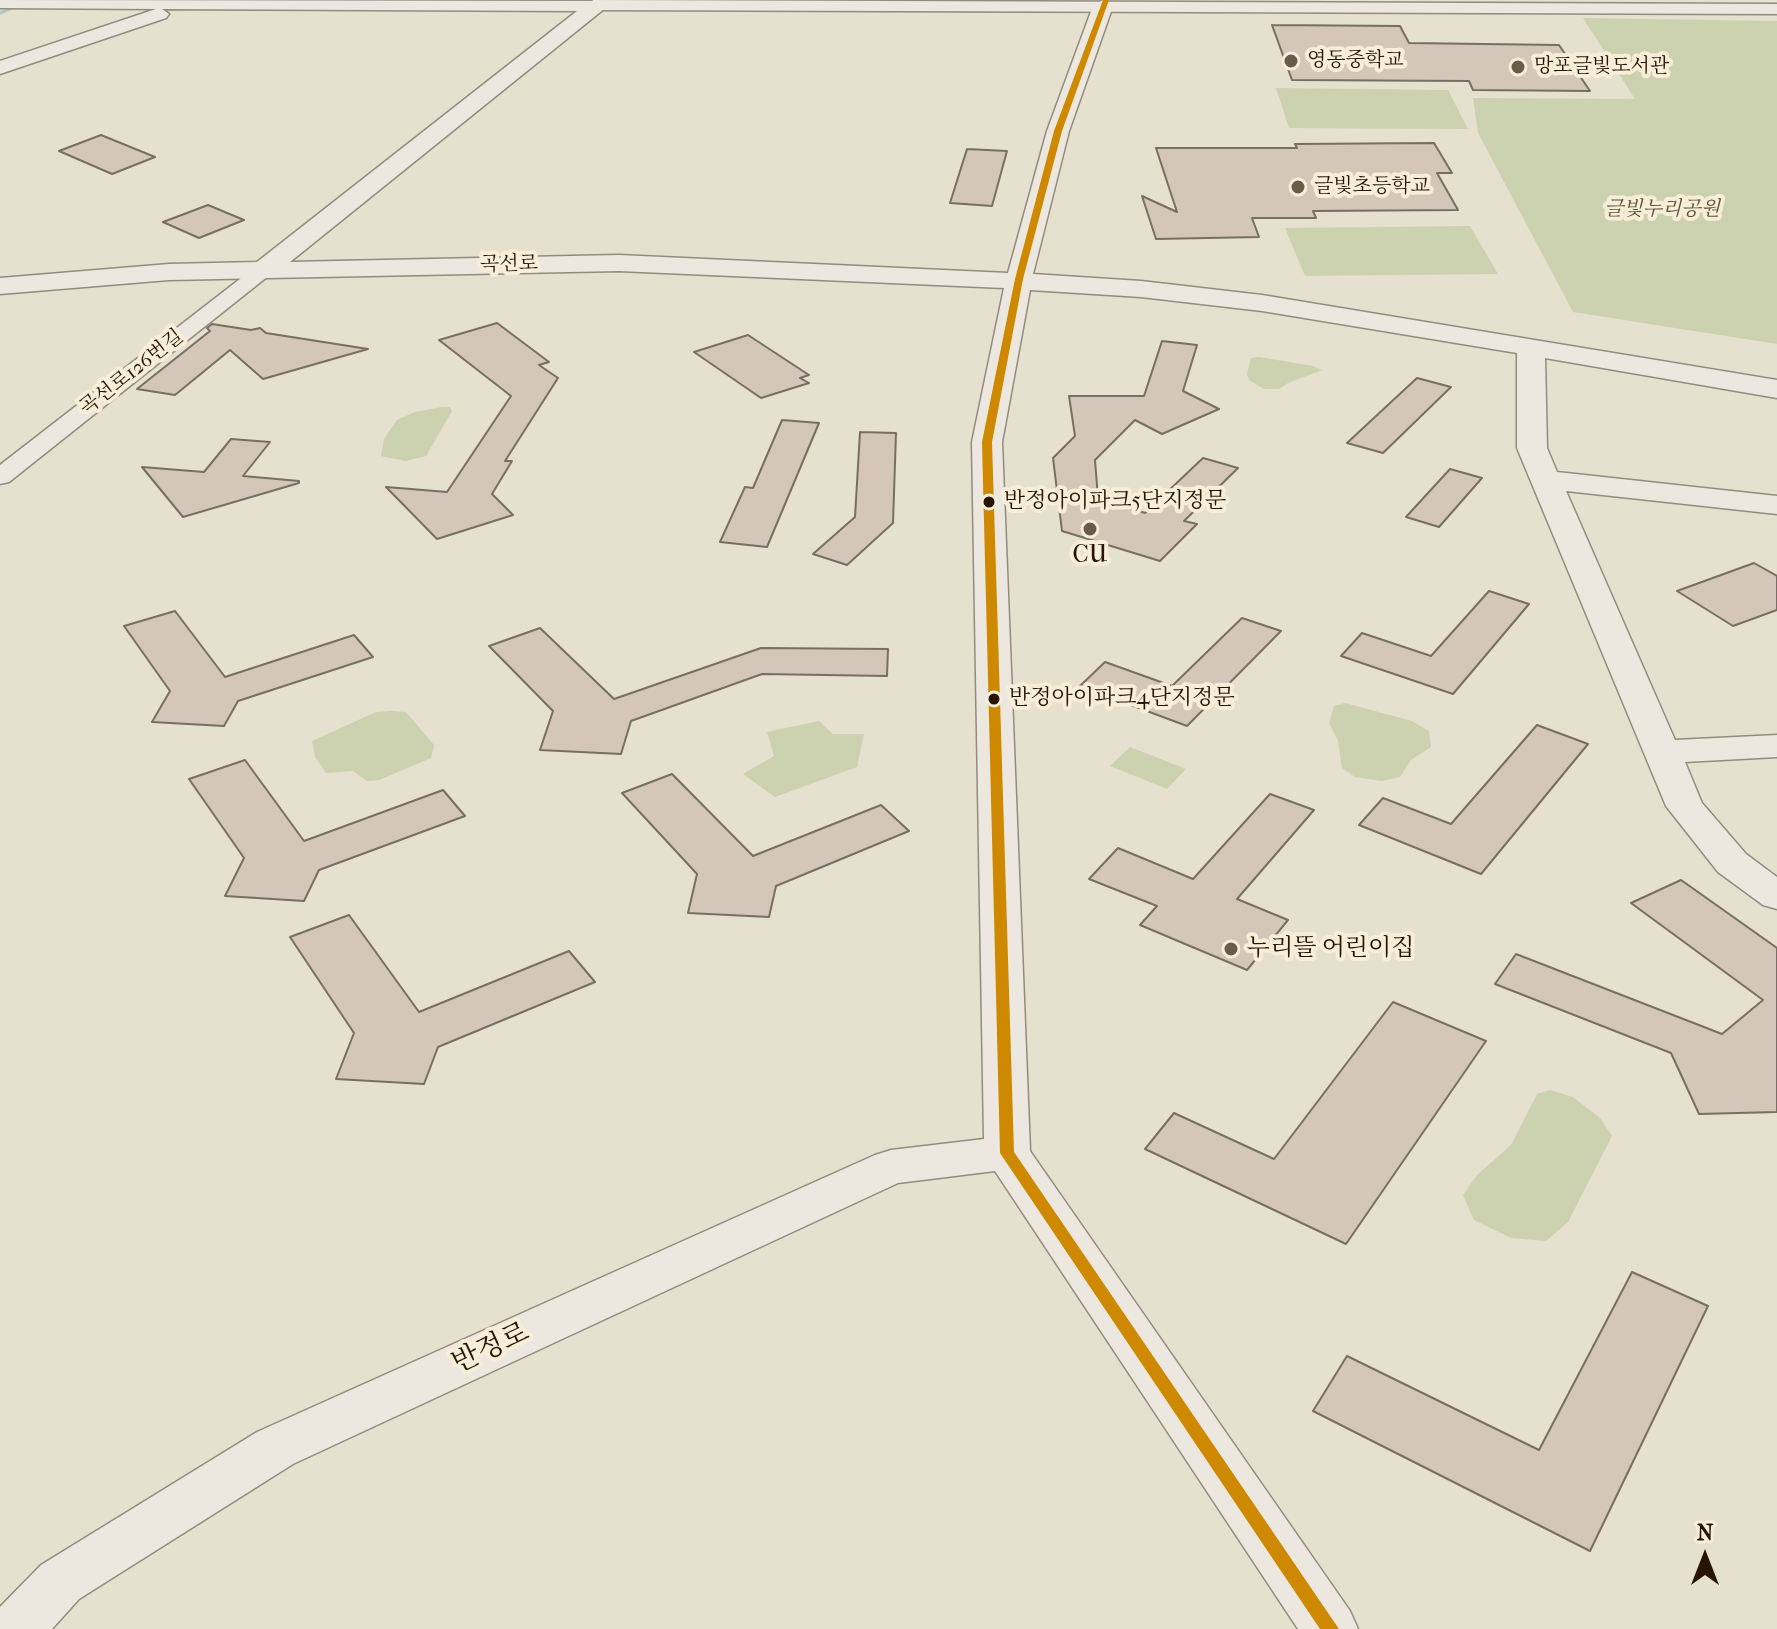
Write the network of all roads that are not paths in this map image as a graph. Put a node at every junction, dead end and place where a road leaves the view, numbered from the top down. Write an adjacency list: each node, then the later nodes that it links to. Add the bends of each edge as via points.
1 (0, 2): 2 (street)
2 (192, 2): 3 (street); 6 (street)
3 (600, 3): 4 (street); 7 (street)
4 (1105, 3): 5 (street); 8 (street, via 1058,131)
5 (1777, 9)
6 (0, 68)
7 (265, 269): 8 (street, 곡선로, via 619,263); 9 (street, 곡선로); 12 (street, 곡선로126번길)
8 (1019, 279): 10 (street, 곡선로, via 1262,303); 18 (street, via 987,442)
9 (0, 286)
10 (1531, 347): 11 (street, 곡선로); 13 (street, via 1532,448)
11 (1777, 389)
12 (0, 477)
13 (1546, 480): 14 (street); 16 (street)
14 (1777, 505)
15 (1777, 746): 16 (street)
16 (1664, 752): 17 (street, via 1685,806 1732,863)
17 (1777, 896)
18 (1007, 1153): 19 (street, 반정로, via 891,1167 275,1448 60,1582); 20 (street)
19 (16, 1629)
20 (1330, 1629)

